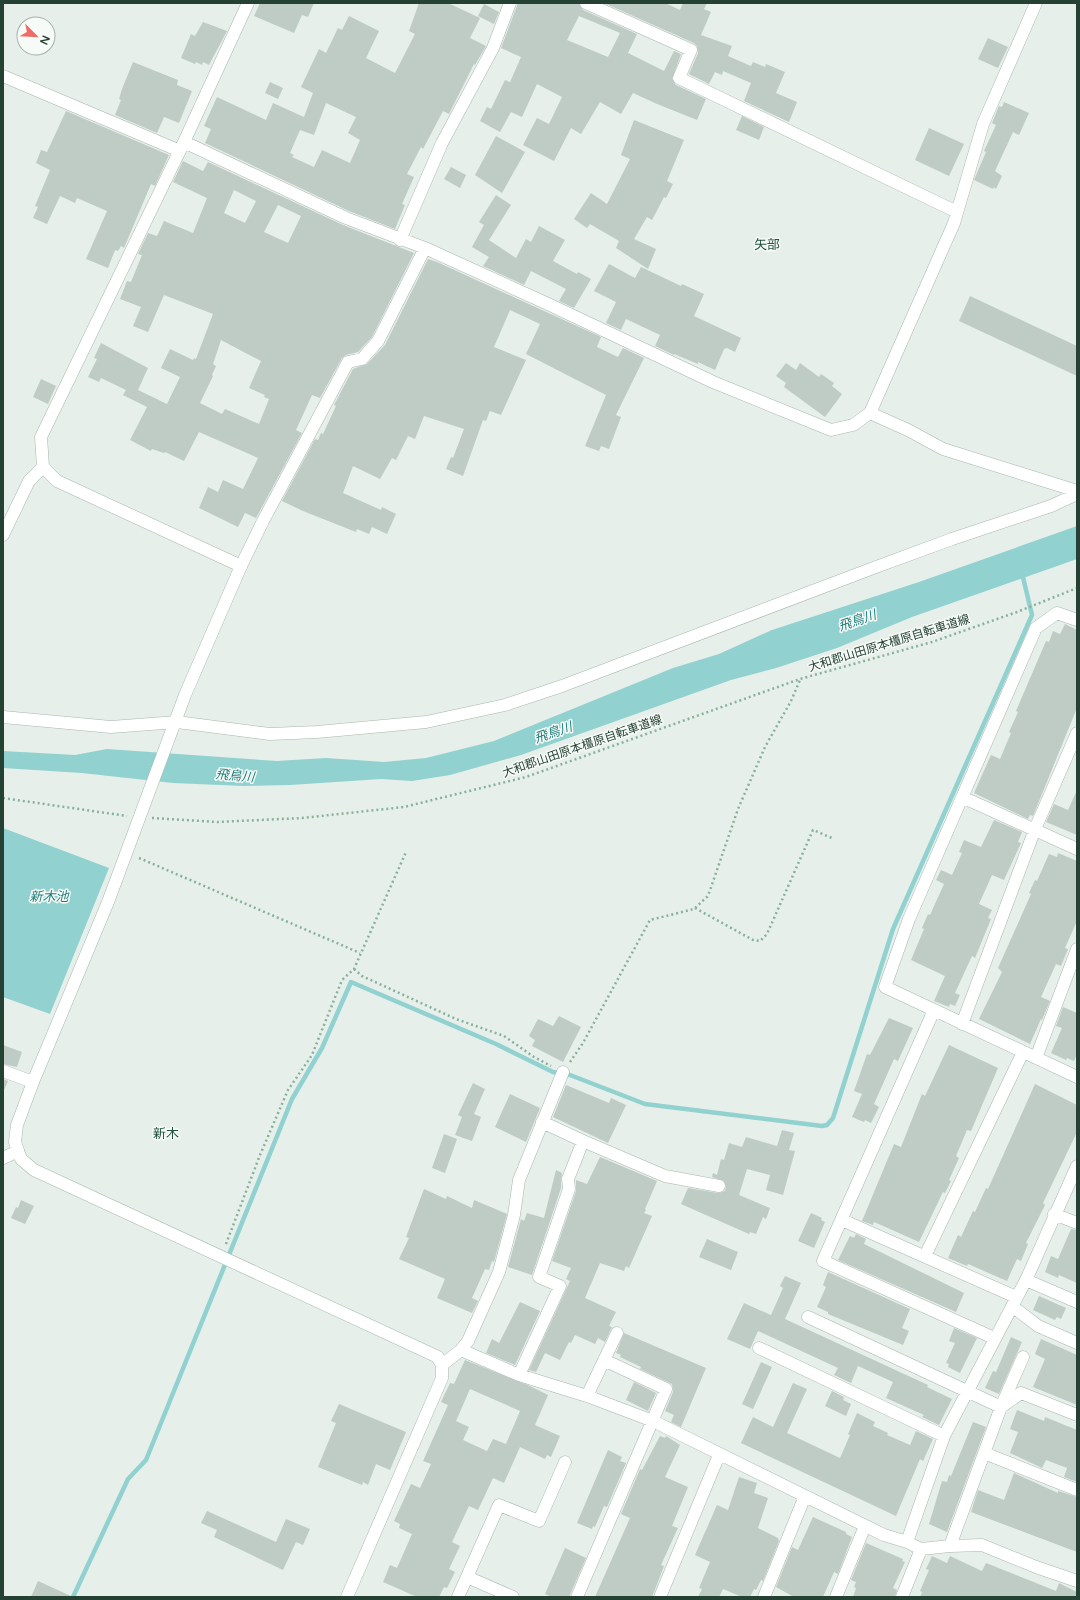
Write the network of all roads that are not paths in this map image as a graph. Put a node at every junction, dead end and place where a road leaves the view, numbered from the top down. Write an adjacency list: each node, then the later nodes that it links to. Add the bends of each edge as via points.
1 (248, 3): 6 (street)
2 (510, 3): 8 (street, via 492,48 442,143)
3 (586, 3): 7 (street, via 691,50 679,78)
4 (1036, 3): 7 (street, via 983,124)
5 (3, 76): 6 (street)
6 (182, 147): 8 (street); 11 (street, via 41,437)
7 (956, 212): 10 (street, via 954,223)
8 (400, 240): 9 (street)
9 (425, 248): 10 (street, via 713,382 831,430 853,425); 14 (street, via 378,342 362,359 348,362)
10 (870, 413): 12 (street, via 943,449)
11 (43, 467): 13 (street, via 29,481); 14 (street, via 57,481)
12 (1077, 492): 17 (street, via 1051,506 952,539 660,650 505,705 426,722 317,732 270,734)
13 (3, 535)
14 (241, 566): 17 (street, via 185,695)
15 (1077, 620): 19 (street, via 1057,613 1036,628)
16 (3, 717): 17 (street, via 111,727)
17 (175, 726): 30 (street, via 127,853)
18 (1077, 733): 20 (street)
19 (962, 797): 20 (street); 23 (street, via 909,919 885,987)
20 (1035, 829): 21 (street); 24 (street)
21 (1077, 849)
22 (1077, 949): 26 (street)
23 (934, 1010): 24 (street); 38 (street)
24 (962, 1024): 25 (street)
25 (1023, 1052): 26 (street); 40 (street)
26 (1036, 1058): 29 (street)
27 (3, 1071): 30 (street)
28 (563, 1072): 31 (street)
29 (1077, 1077)
30 (33, 1082): 33 (street, via 15,1134)
31 (542, 1122): 32 (street); 49 (street, via 520,1180 499,1272 468,1341)
32 (583, 1141): 36 (street, via 665,1176); 53 (street, via 568,1179 569,1188 539,1277 560,1286)
33 (18, 1151): 34 (street); 52 (street, via 21,1158 34,1170)
34 (3, 1158)
35 (1075, 1173): 37 (street)
36 (719, 1186)
37 (1054, 1214): 39 (street); 41 (street)
38 (842, 1220): 40 (street); 46 (street, via 823,1261)
39 (1077, 1223)
40 (925, 1256): 42 (street)
41 (1026, 1280): 42 (street); 43 (street)
42 (1014, 1302): 46 (street); 47 (street, via 1038,1326)
43 (1077, 1302)
44 (808, 1316): 54 (street)
45 (617, 1333): 51 (street)
46 (994, 1338): 54 (street)
47 (1077, 1343)
48 (758, 1348): 59 (street)
49 (461, 1350): 52 (street); 53 (street)
50 (1022, 1357): 56 (street)
51 (604, 1360): 55 (street); 58 (street, via 666,1389)
52 (440, 1361): 71 (street, via 442,1378)
53 (519, 1375): 55 (street)
54 (966, 1391): 56 (street); 59 (street)
55 (588, 1396): 58 (street)
56 (1001, 1407): 57 (street, via 1021,1393); 60 (street)
57 (1077, 1415)
58 (653, 1421): 61 (street); 74 (street)
59 (944, 1436): 66 (street)
60 (984, 1453): 63 (street); 67 (street)
61 (719, 1455): 64 (street); 75 (street)
62 (565, 1462): 69 (street, via 539,1521 499,1505)
63 (1077, 1490)
64 (805, 1496): 65 (street); 76 (street)
65 (865, 1526): 66 (street); 77 (street)
66 (907, 1542): 68 (street)
67 (950, 1546): 68 (street); 70 (street, via 982,1545)
68 (922, 1550): 78 (street)
69 (467, 1577): 72 (street); 73 (street)
70 (1077, 1581)
71 (347, 1597)
72 (458, 1597)
73 (512, 1597)
74 (576, 1597)
75 (660, 1597)
76 (764, 1597)
77 (836, 1597)
78 (902, 1597)

